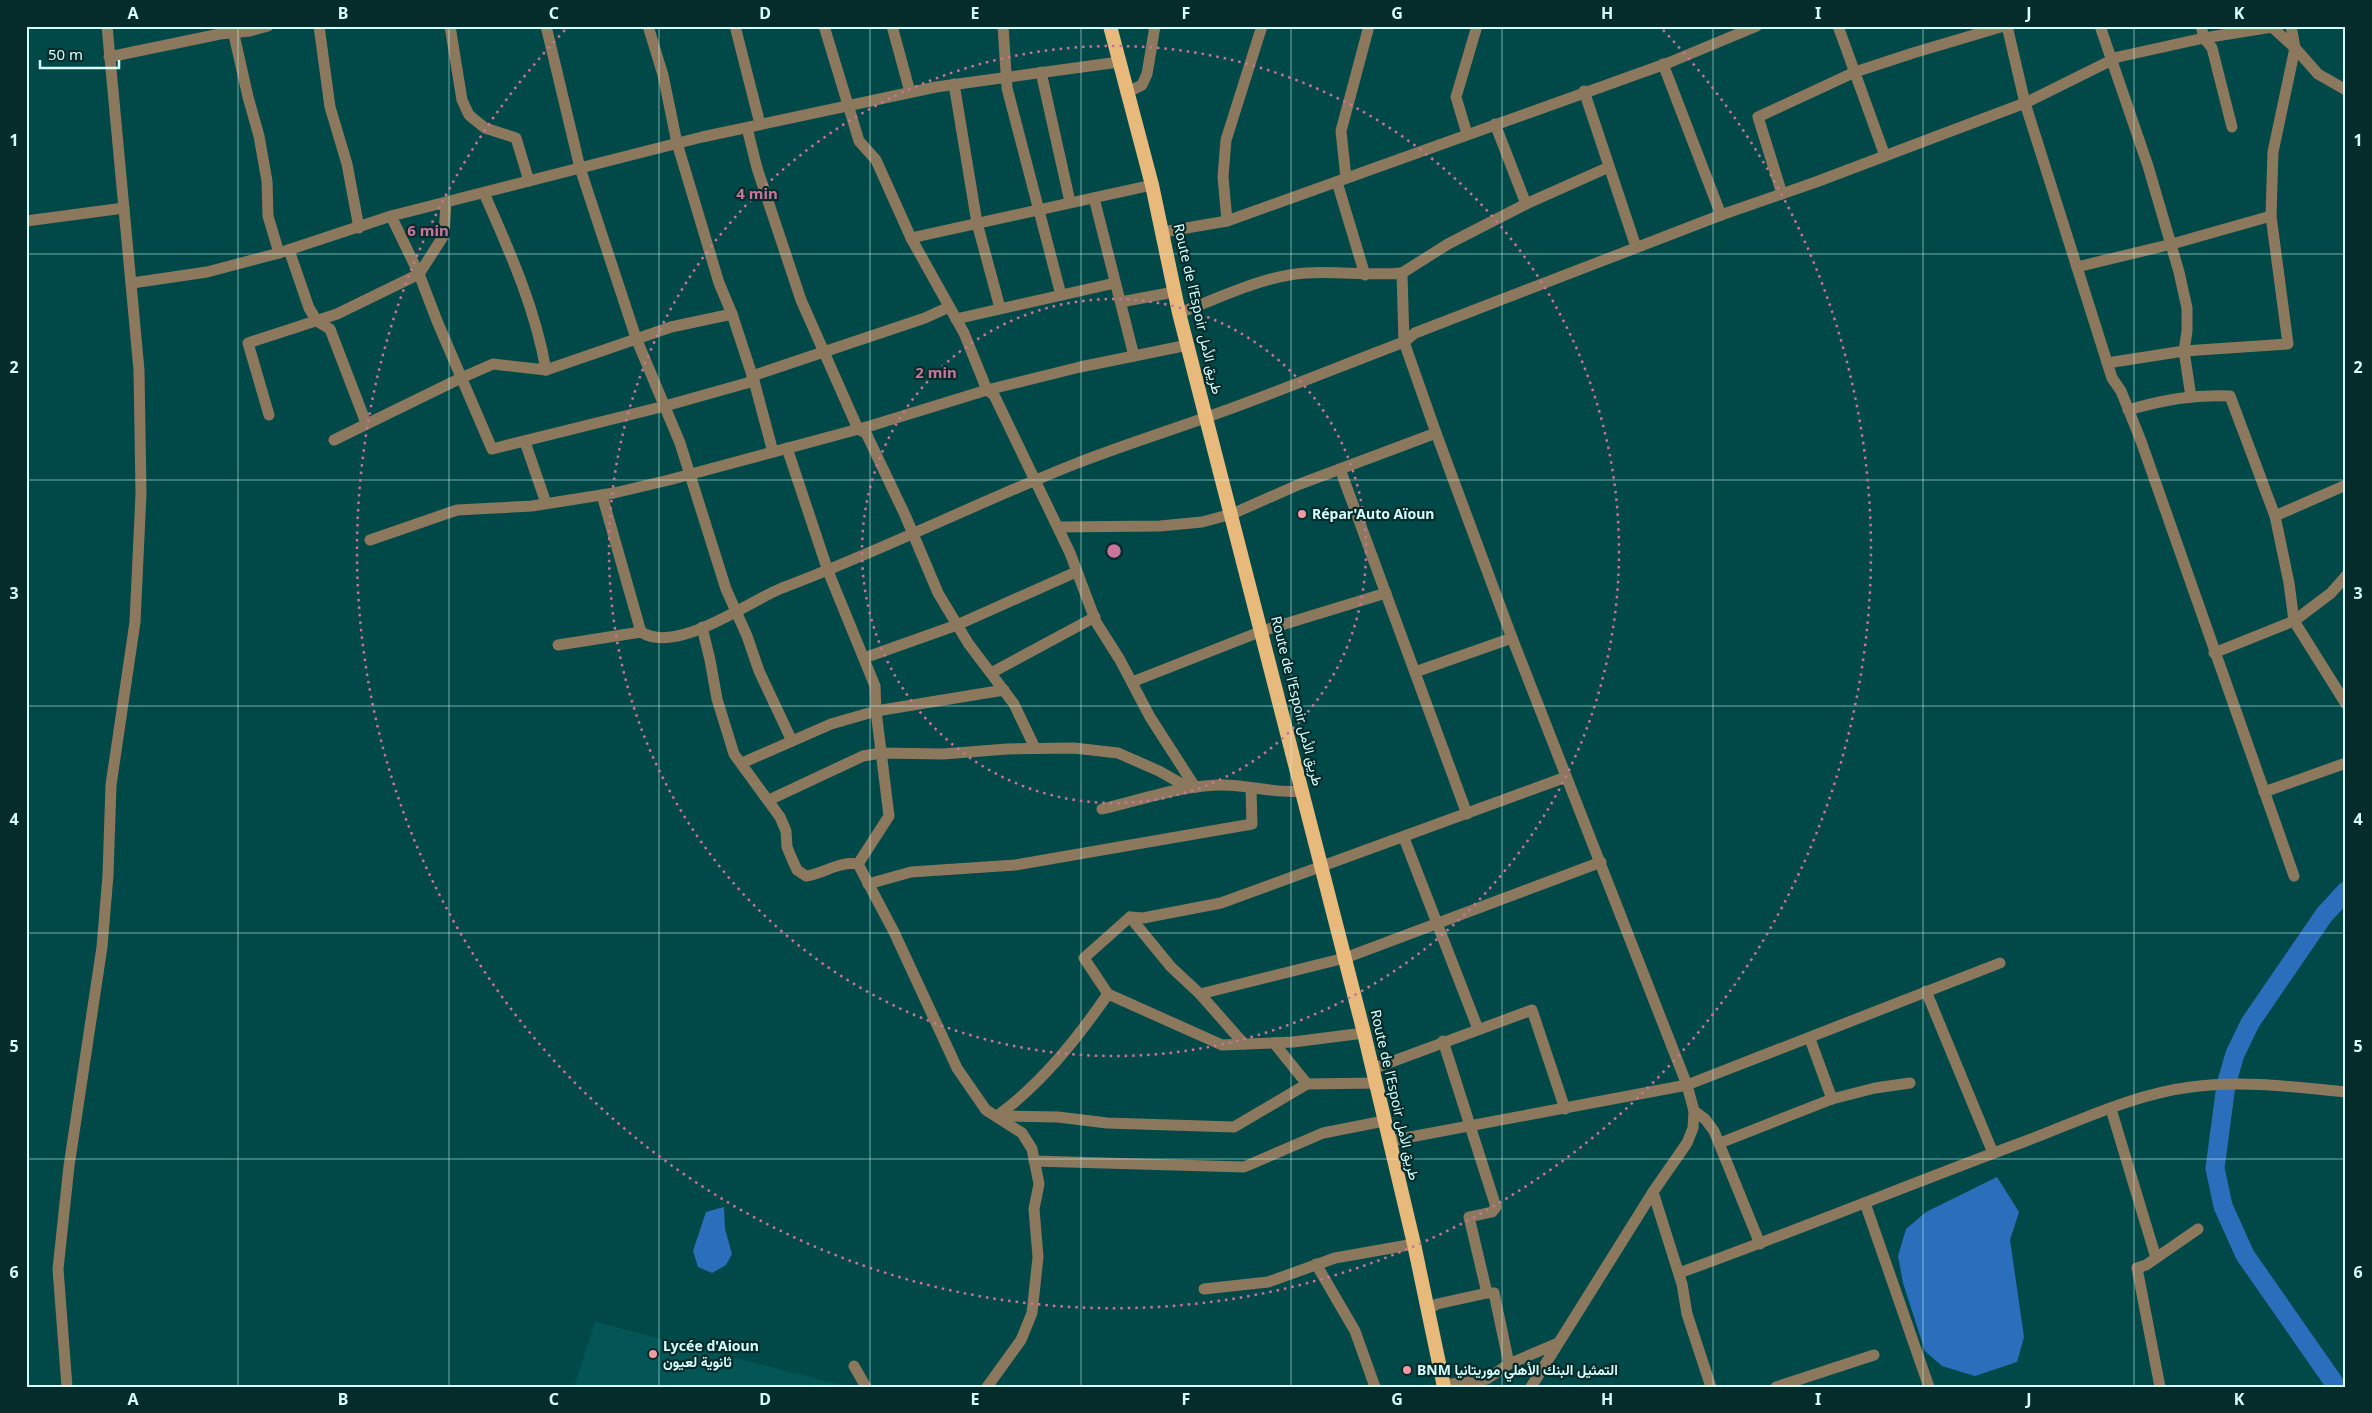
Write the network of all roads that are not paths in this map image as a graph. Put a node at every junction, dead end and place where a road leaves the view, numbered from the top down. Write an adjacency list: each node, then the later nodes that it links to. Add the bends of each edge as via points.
1 (107, 26): 26 (street)
2 (268, 26): 22 (street)
3 (319, 26): 66 (street, via 330,107)
4 (450, 26): 50 (street, via 462,100 469,115 485,128 516,138)
5 (546, 26): 47 (street)
6 (648, 26): 45 (street, via 664,76)
7 (735, 26): 40 (street)
8 (824, 26): 39 (street)
9 (892, 26): 36 (street)
10 (1003, 26): 32 (street)
11 (1110, 26): 28 (highway, Route de l’Espoir طريق الأمل)
12 (1155, 26): 37 (street, via 1147,74 1142,85)
13 (1262, 26): 64 (street, via 1226,140 1223,177)
14 (1369, 26): 49 (street, via 1341,131)
15 (1477, 26): 44 (street, via 1456,97)
16 (1757, 26): 23 (street)
17 (1838, 26): 31 (street)
18 (2005, 26): 31 (street); 38 (street)
19 (2100, 26): 27 (street)
20 (2200, 26): 24 (street)
21 (2291, 26): 25 (street)
22 (233, 29): 26 (street); 71 (street, via 259,136 267,181 268,216)
23 (1741, 29): 29 (street)
24 (2204, 38): 25 (street, via 2272,27); 27 (street); 42 (street, via 2212,48)
25 (2295, 48): 34 (street, via 2318,74); 62 (street, via 2273,152)
26 (109, 57): 58 (street)
27 (2113, 60): 38 (street); 69 (street)
28 (1119, 62): 30 (street); 37 (highway, Route de l’Espoir طريق الأمل)
29 (1663, 64): 35 (street); 60 (street)
30 (1042, 72): 32 (street); 56 (street)
31 (1855, 72): 46 (street); 53 (street, via 1758,117)
32 (1007, 76): 33 (street); 59 (street, via 1007,88)
33 (954, 84): 36 (street); 65 (street)
34 (2346, 90)
35 (1584, 91): 41 (street); 48 (street)
36 (910, 92): 39 (street)
37 (1126, 93): 51 (highway, Route de l’Espoir طريق الأمل)
38 (2026, 104): 46 (street); 72 (street)
39 (848, 106): 40 (street); 68 (street, via 859,140 876,160)
40 (760, 124): 43 (street)
41 (1495, 124): 44 (street); 57 (street)
42 (2232, 127)
43 (747, 128): 45 (street); 90 (street, via 801,300)
44 (1467, 134): 49 (street)
45 (677, 143): 47 (street); 83 (street, via 719,283)
46 (1886, 156): 53 (street)
47 (580, 168): 50 (street); 87 (street)
48 (1609, 168): 57 (street); 70 (street)
49 (1341, 180): 64 (street); 75 (street)
50 (529, 181): 52 (street)
51 (1152, 185): 54 (street); 67 (highway, Route de l’Espoir طريق الأمل)
52 (484, 192): 55 (street); 94 (street, via 517,270 541,342)
53 (1782, 194): 60 (street)
54 (1094, 198): 56 (street); 77 (street)
55 (446, 202): 61 (street); 74 (street, via 444,235)
56 (1070, 202): 59 (street)
57 (1526, 204): 73 (street, via 1448,244)
58 (124, 208): 63 (street); 76 (street)
59 (1038, 209): 65 (street); 79 (street)
60 (1721, 215): 70 (street)
61 (392, 216): 66 (street); 74 (street)
62 (2271, 216): 69 (street); 91 (street, via 2288,344)
63 (26, 221)
64 (1227, 221): 67 (street)
65 (977, 223): 68 (street); 82 (street)
66 (359, 228): 71 (street)
67 (1163, 232): 78 (highway, Route de l’Espoir طريق الأمل)
68 (911, 238): 81 (street)
69 (2172, 244): 72 (street); 91 (street, via 2187,308)
70 (1636, 247): 88 (street, via 1415,333)
71 (284, 251): 76 (street, via 207,272); 86 (street)
72 (2077, 267): 93 (street)
73 (1402, 273): 75 (street); 88 (street)
74 (420, 274): 86 (street); 95 (street)
75 (1365, 275): 84 (street, via 1306,273 1268,280)
76 (132, 283): 207 (street, via 141,446 135,622 111,785 102,947 68,1166 58,1269)
77 (1115, 283): 79 (street); 80 (street)
78 (1174, 292): 80 (street); 84 (highway, Route de l’Espoir طريق الأمل)
79 (1061, 295): 82 (street)
80 (1121, 302): 92 (street)
81 (949, 307): 85 (street); 90 (street)
82 (1000, 308): 85 (street)
83 (732, 314): 87 (street); 96 (street)
84 (1179, 314): 89 (highway, Route de l’Espoir طريق الأمل)
85 (956, 319): 97 (street)
86 (317, 321): 101 (street, via 248,343); 103 (street, via 330,329)
87 (636, 338): 94 (street); 99 (street)
88 (1404, 342): 102 (street); 105 (street)
89 (1188, 346): 92 (street); 102 (highway, Route de l’Espoir طريق الأمل)
90 (824, 351): 96 (street); 104 (street)
91 (2184, 351): 93 (street); 98 (street)
92 (1134, 356): 97 (street)
93 (2107, 362): 100 (street)
94 (546, 370): 95 (street, via 493,364)
95 (461, 378): 103 (street); 107 (street, via 492,449)
96 (753, 378): 99 (street); 109 (street)
97 (987, 390): 104 (street); 112 (street, via 994,395)
98 (2191, 397): 100 (street, via 2168,399); 117 (street, via 2230,396)
99 (665, 406): 107 (street); 111 (street)
100 (2128, 410): 134 (street)
101 (269, 415)
102 (1207, 417): 112 (street); 116 (highway, Route de l’Espoir طريق الأمل)
103 (366, 423): 106 (street)
104 (858, 429): 108 (street); 119 (street, via 866,433)
105 (1436, 433): 110 (street); 132 (street)
106 (334, 440)
107 (525, 442): 115 (street)
108 (787, 448): 109 (street); 121 (street)
109 (773, 452): 111 (street)
110 (1340, 469): 116 (street); 124 (street)
111 (688, 474): 114 (street); 125 (street, via 723,581)
112 (1036, 480): 118 (street); 119 (street)
113 (2346, 485): 117 (street)
114 (602, 494): 115 (street); 130 (street)
115 (546, 503): 120 (street, via 457,510)
116 (1232, 514): 118 (street, via 1202,522 1160,526); 131 (highway, Route de l’Espoir طريق الأمل)
117 (2275, 516): 127 (street, via 2290,583)
118 (1058, 527): 122 (street)
119 (912, 532): 121 (street); 128 (street, via 938,593)
120 (370, 540)
121 (828, 571): 125 (street, via 779,589); 135 (street)
122 (1076, 572): 126 (street); 128 (street)
123 (2346, 576): 127 (street, via 2331,592)
124 (1386, 593): 131 (street); 136 (street)
125 (737, 611): 129 (street); 142 (street, via 759,671)
126 (1095, 618): 137 (street); 138 (street)
127 (2294, 620): 134 (street); 140 (street)
128 (957, 625): 135 (street); 137 (street)
129 (702, 627): 130 (street, via 667,638); 146 (street, via 717,699 734,754)
130 (641, 632): 133 (street)
131 (1262, 632): 138 (street); 150 (highway, Route de l’Espoir طريق الأمل)
132 (1512, 638): 136 (street); 147 (street)
133 (558, 646)
134 (2214, 653): 151 (street)
135 (864, 658): 141 (street, via 875,686)
136 (1414, 672): 154 (street)
137 (990, 673): 139 (street)
138 (1132, 682): 148 (street, via 1150,717)
139 (1004, 690): 141 (street); 143 (street)
140 (2346, 704)
141 (876, 711): 142 (street, via 831,724); 144 (street)
142 (792, 741): 146 (street)
143 (1035, 748): 144 (street); 148 (street, via 1118,753 1182,784)
144 (881, 754): 152 (street, via 863,756); 157 (street, via 889,816)
145 (2346, 762): 151 (street)
146 (742, 763): 152 (street)
147 (1566, 777): 154 (street); 156 (street)
148 (1195, 787): 149 (street, via 1223,785); 153 (street)
149 (1252, 789): 150 (street, via 1282,793); 160 (street, via 1252,824 1015,865 911,872)
150 (1303, 791): 158 (highway, Route de l’Espoir طريق الأمل)
151 (2264, 792): 159 (street)
152 (769, 800): 157 (street, via 786,831 787,846 798,870 806,876 840,864)
153 (1102, 809)
154 (1467, 814): 155 (street)
155 (1404, 838): 158 (street); 162 (street)
156 (1601, 862): 162 (street); 178 (street)
157 (858, 864): 160 (street)
158 (1322, 866): 161 (street, via 1221,903 1143,918); 163 (highway, Route de l’Espoir طريق الأمل)
159 (2294, 876)
160 (868, 884): 184 (street, via 894,932 957,1068 986,1110)
161 (1130, 917): 166 (street, via 1084,958); 167 (street, via 1171,967)
162 (1438, 925): 163 (street); 168 (street)
163 (1345, 958): 167 (street); 169 (highway, Route de l’Espoir طريق الأمل)
164 (2000, 963): 165 (street)
165 (1926, 991): 170 (street); 189 (street)
166 (1108, 994): 173 (street, via 1222,1045); 184 (street, via 1056,1062 1024,1096)
167 (1200, 994): 173 (street)
168 (1478, 1029): 171 (street); 181 (street, via 1532,1010)
169 (1364, 1033): 172 (street); 174 (highway, Route de l’Espoir طريق الأمل)
170 (1810, 1039): 178 (street); 180 (street)
171 (1443, 1041): 174 (street); 186 (street)
172 (1274, 1042): 173 (street); 177 (street)
173 (1244, 1044)
174 (1372, 1069): 176 (highway, Route de l’Espoir طريق الأمل)
175 (1910, 1082): 180 (street)
176 (1376, 1083): 177 (street); 185 (highway, Route de l’Espoir طريق الأمل)
177 (1307, 1084): 184 (street, via 1234,1128)
178 (1687, 1085): 181 (street); 183 (street)
179 (2346, 1092): 182 (street, via 2226,1084 2192,1086)
180 (1832, 1100): 188 (street)
181 (1565, 1109): 186 (street)
182 (2111, 1109): 189 (street); 196 (street)
183 (1694, 1111): 188 (street, via 1710,1125); 191 (street, via 1693,1128 1687,1143)
184 (997, 1116): 190 (street, via 1022,1133 1032,1149)
185 (1384, 1121): 187 (highway, Route de l’Espoir طريق الأمل); 190 (street, via 1323,1133 1244,1167)
186 (1471, 1126): 187 (street); 200 (street, via 1496,1207 1492,1212 1469,1217)
187 (1389, 1141): 194 (highway, Route de l’Espoir طريق الأمل)
188 (1720, 1143): 195 (street)
189 (1993, 1153): 192 (street)
190 (1034, 1162): 209 (street, via 1038,1184 1034,1209 1038,1257 1032,1314 1021,1340)
191 (1654, 1192): 198 (street); 202 (street)
192 (1865, 1203): 195 (street); 214 (street)
193 (2198, 1229): 196 (street)
194 (1414, 1244): 197 (street); 201 (highway, Route de l’Espoir طريق الأمل)
195 (1760, 1244): 198 (street)
196 (2156, 1258): 215 (street, via 2137,1268)
197 (1316, 1264): 199 (street, via 1268,1282); 210 (street, via 1356,1331)
198 (1679, 1273): 212 (street, via 1686,1314)
199 (1204, 1289)
200 (1487, 1293): 201 (street, via 1437,1304); 204 (street, via 1494,1293)
201 (1427, 1310): 206 (highway, Route de l’Espoir طريق الأمل)
202 (1558, 1343): 204 (street); 211 (street)
203 (1874, 1355): 213 (street)
204 (1510, 1364): 206 (street, via 1487,1379)
205 (854, 1366): 208 (street)
206 (1444, 1386)
207 (67, 1387)
208 (866, 1387)
209 (987, 1387)
210 (1375, 1387)
211 (1531, 1387)
212 (1711, 1387)
213 (1776, 1387)
214 (1929, 1387)
215 (2160, 1387)

